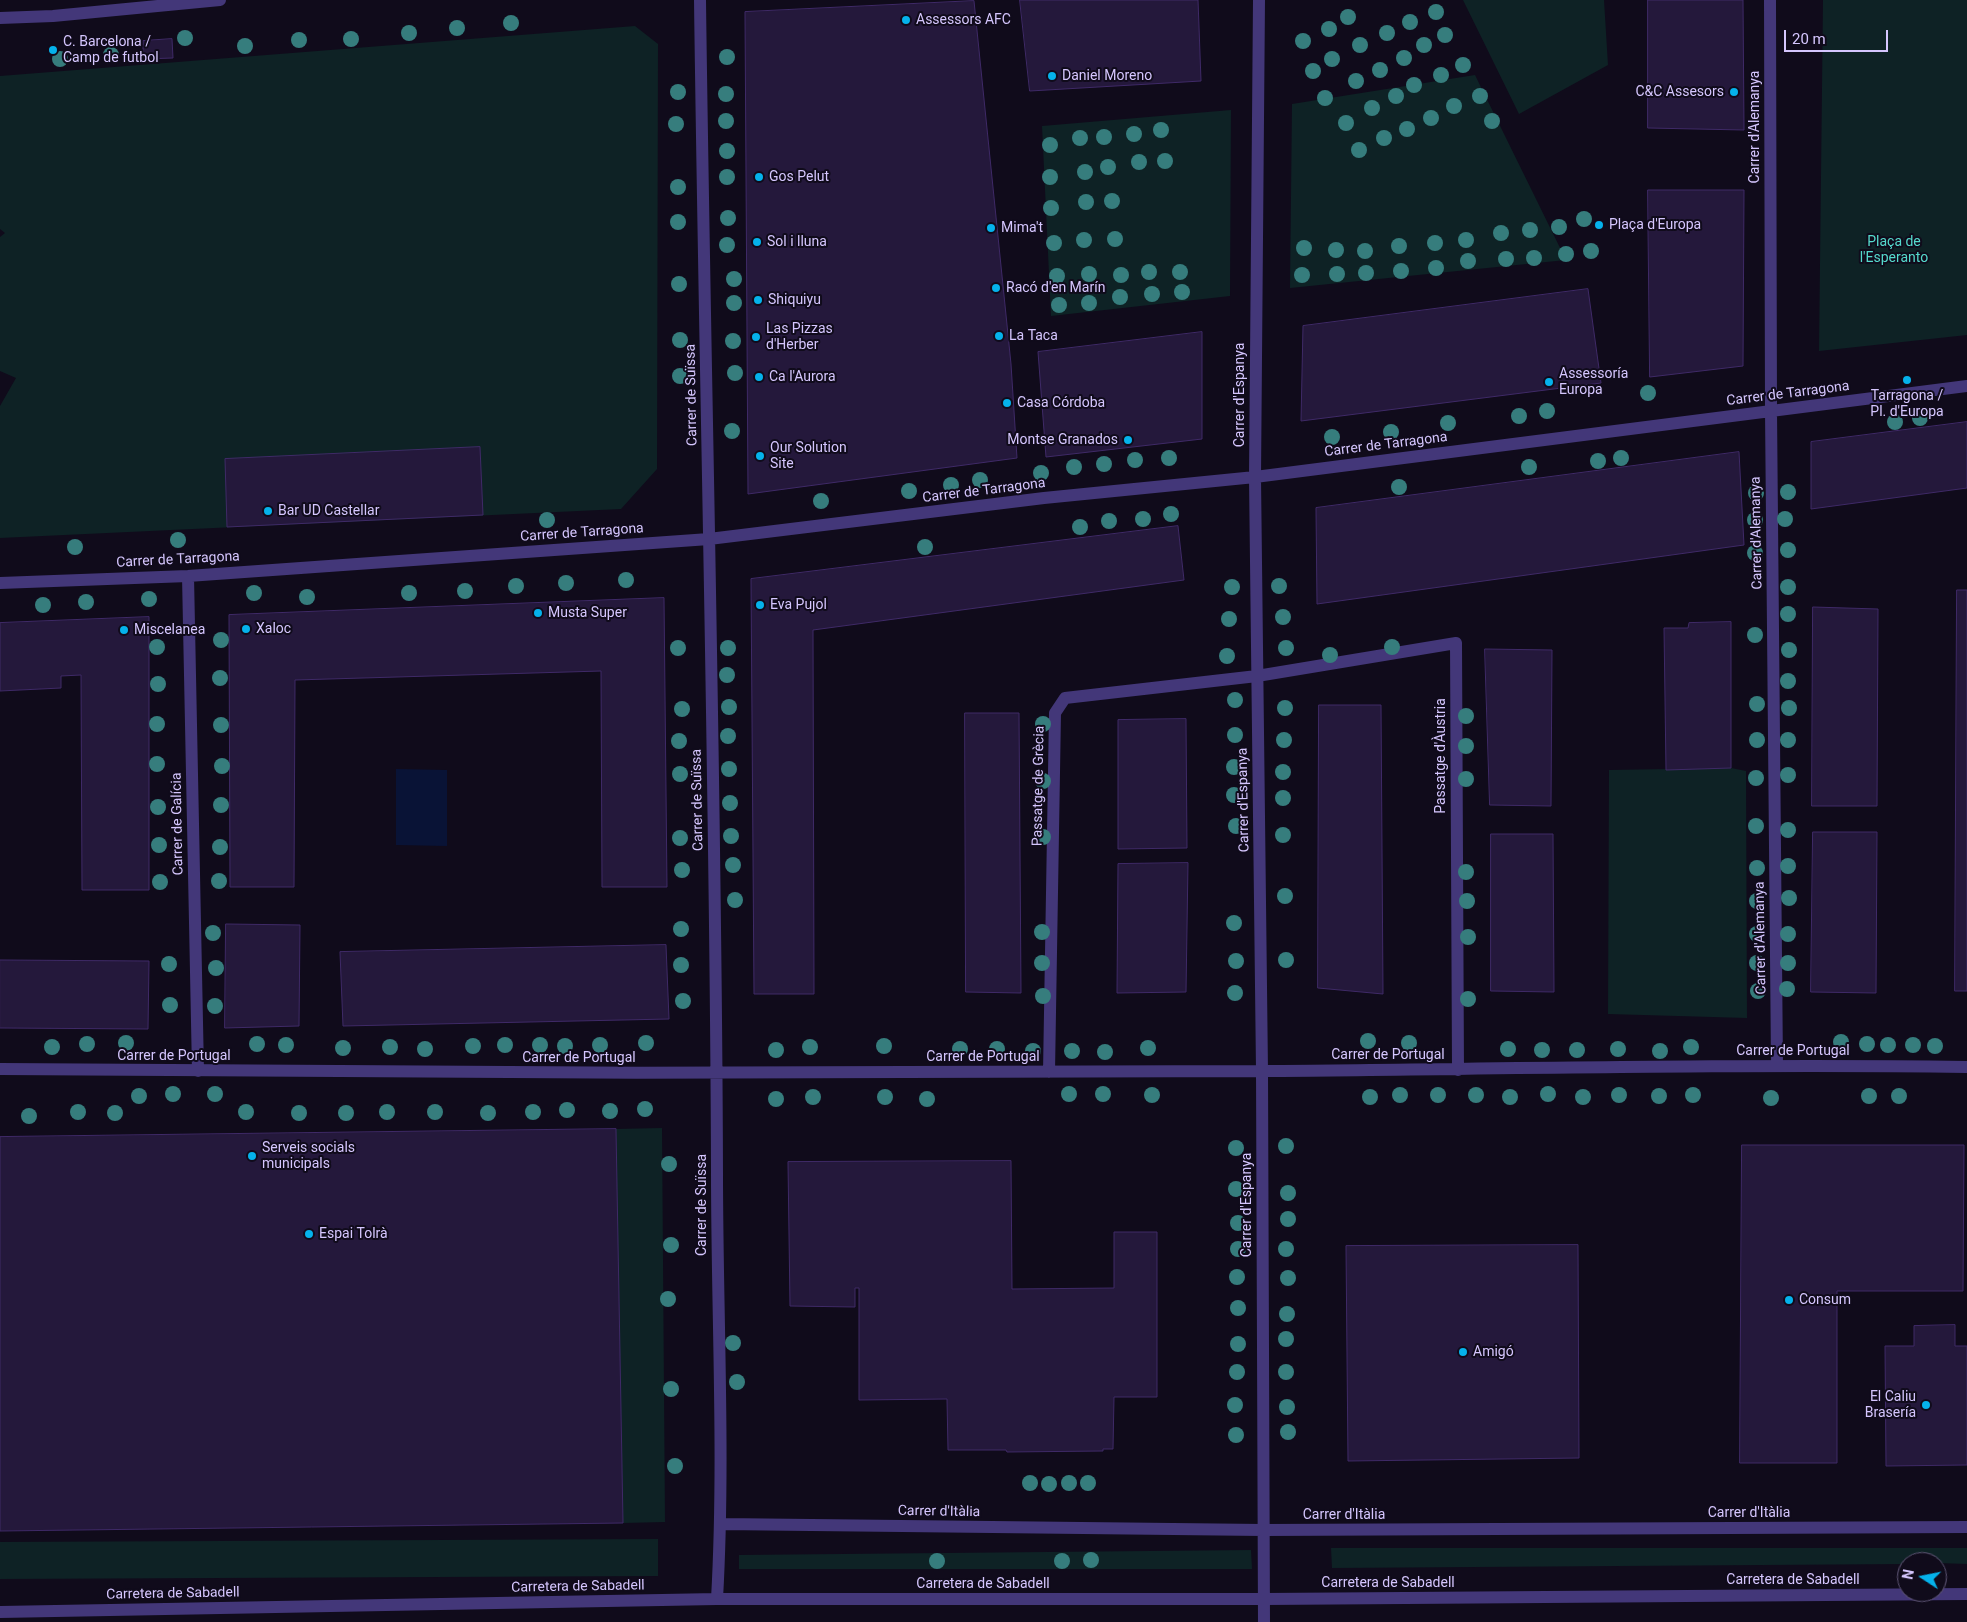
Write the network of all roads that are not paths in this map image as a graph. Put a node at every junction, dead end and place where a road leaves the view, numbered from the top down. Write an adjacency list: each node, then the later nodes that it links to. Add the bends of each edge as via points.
1 (220, 0): 5 (street)
2 (700, 0): 9 (street, Carrer de Suïssa)
3 (1259, 0): 8 (street, Carrer d'Espanya)
4 (1770, 0): 7 (street, Carrer d'Alemanya)
5 (0, 18)
6 (1967, 386): 7 (street, Carrer de Tarragona)
7 (1770, 411): 8 (street, Carrer de Tarragona); 13 (street, Carrer d'Alemanya)
8 (1255, 477): 9 (street, Carrer de Tarragona, via 1044,498); 12 (street, Carrer d'Espanya)
9 (709, 540): 10 (street, Carrer de Tarragona); 20 (street, Carrer de Suïssa)
10 (188, 576): 11 (street, Carrer de Tarragona); 17 (street, Carrer de Galícia)
11 (0, 583)
12 (1257, 676): 16 (street, Passatge d'Àustria, via 1456,643); 18 (street, Carrer d'Espanya); 19 (street, Passatge de Grècia, via 1065,698 1055,713)
13 (1777, 1065): 14 (street, Carrer de Portugal); 16 (street, Carrer de Portugal)
14 (1967, 1067)
15 (0, 1069): 17 (street, Carrer de Portugal)
16 (1458, 1070): 18 (street, Carrer de Portugal)
17 (198, 1071): 20 (street, Carrer de Portugal)
18 (1262, 1071): 19 (street, Carrer de Portugal); 23 (street, Carrer d'Espanya)
19 (1049, 1072): 20 (street, Carrer de Portugal)
20 (717, 1074): 21 (street, Carrer de Suïssa)
21 (722, 1524): 23 (street, Carrer d'Itàlia); 25 (street, Carrer de Suïssa)
22 (1967, 1527): 23 (street, Carrer d'Itàlia)
23 (1263, 1530): 26 (street, Carrer d'Espanya)
24 (1967, 1594): 26 (street, Carretera de Sabadell)
25 (717, 1599): 26 (street, Carretera de Sabadell); 27 (street, Carretera de Sabadell)
26 (1265, 1599): 28 (street, Carrer d'Espanya)
27 (0, 1612)
28 (1264, 1622)

